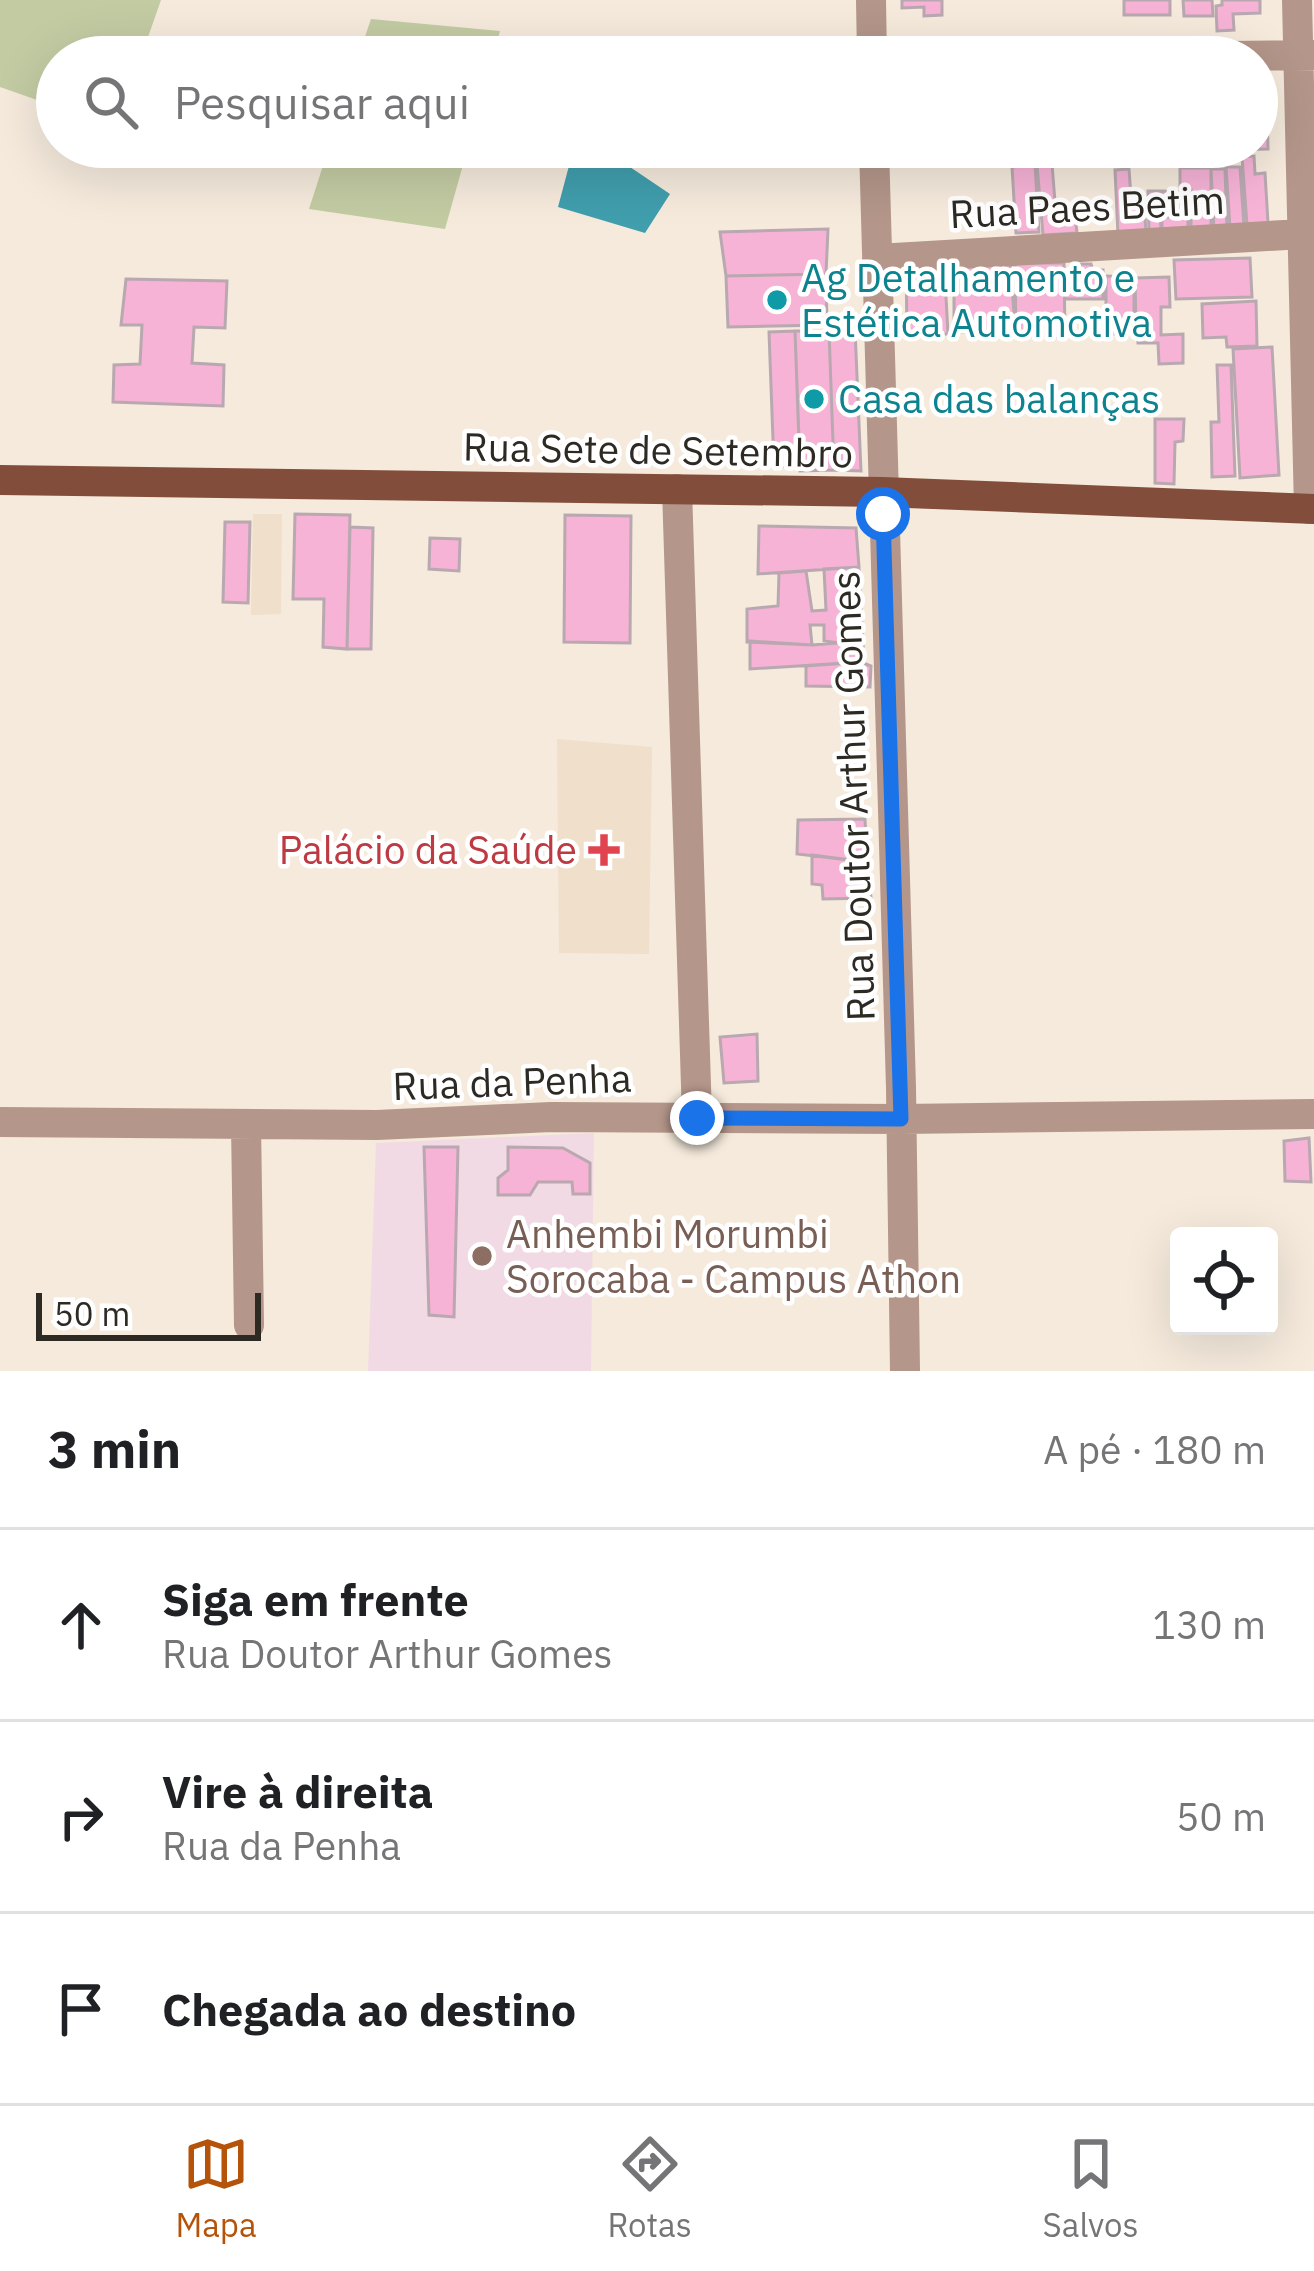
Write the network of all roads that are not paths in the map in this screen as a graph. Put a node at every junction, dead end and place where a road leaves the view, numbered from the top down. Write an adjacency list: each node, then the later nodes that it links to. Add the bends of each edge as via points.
1 (871, 0): 3 (street)
2 (1297, 0): 4 (street)
3 (872, 36)
4 (1306, 56): 6 (street)
5 (875, 168): 7 (street, Rua Doutor Arthur Gomes)
6 (1302, 234): 7 (street, Rua Paes Betim); 11 (street)
7 (877, 259): 10 (street, Rua Doutor Arthur Gomes)
8 (0, 480): 9 (main road, Rua Sete de Setembro)
9 (677, 489): 10 (main road, Rua Sete de Setembro); 13 (street)
10 (882, 492): 11 (main road, Rua Sete de Setembro); 14 (street, Rua Doutor Arthur Gomes)
11 (1312, 509)
12 (1314, 1114): 14 (street, Rua da Penha)
13 (697, 1118): 14 (street, Rua da Penha); 16 (street, Rua da Penha)
14 (901, 1119): 18 (street, Rua Doutor Arthur Gomes)
15 (0, 1122): 16 (street, Rua da Penha)
16 (246, 1124): 17 (street)
17 (249, 1324)
18 (905, 1371)

